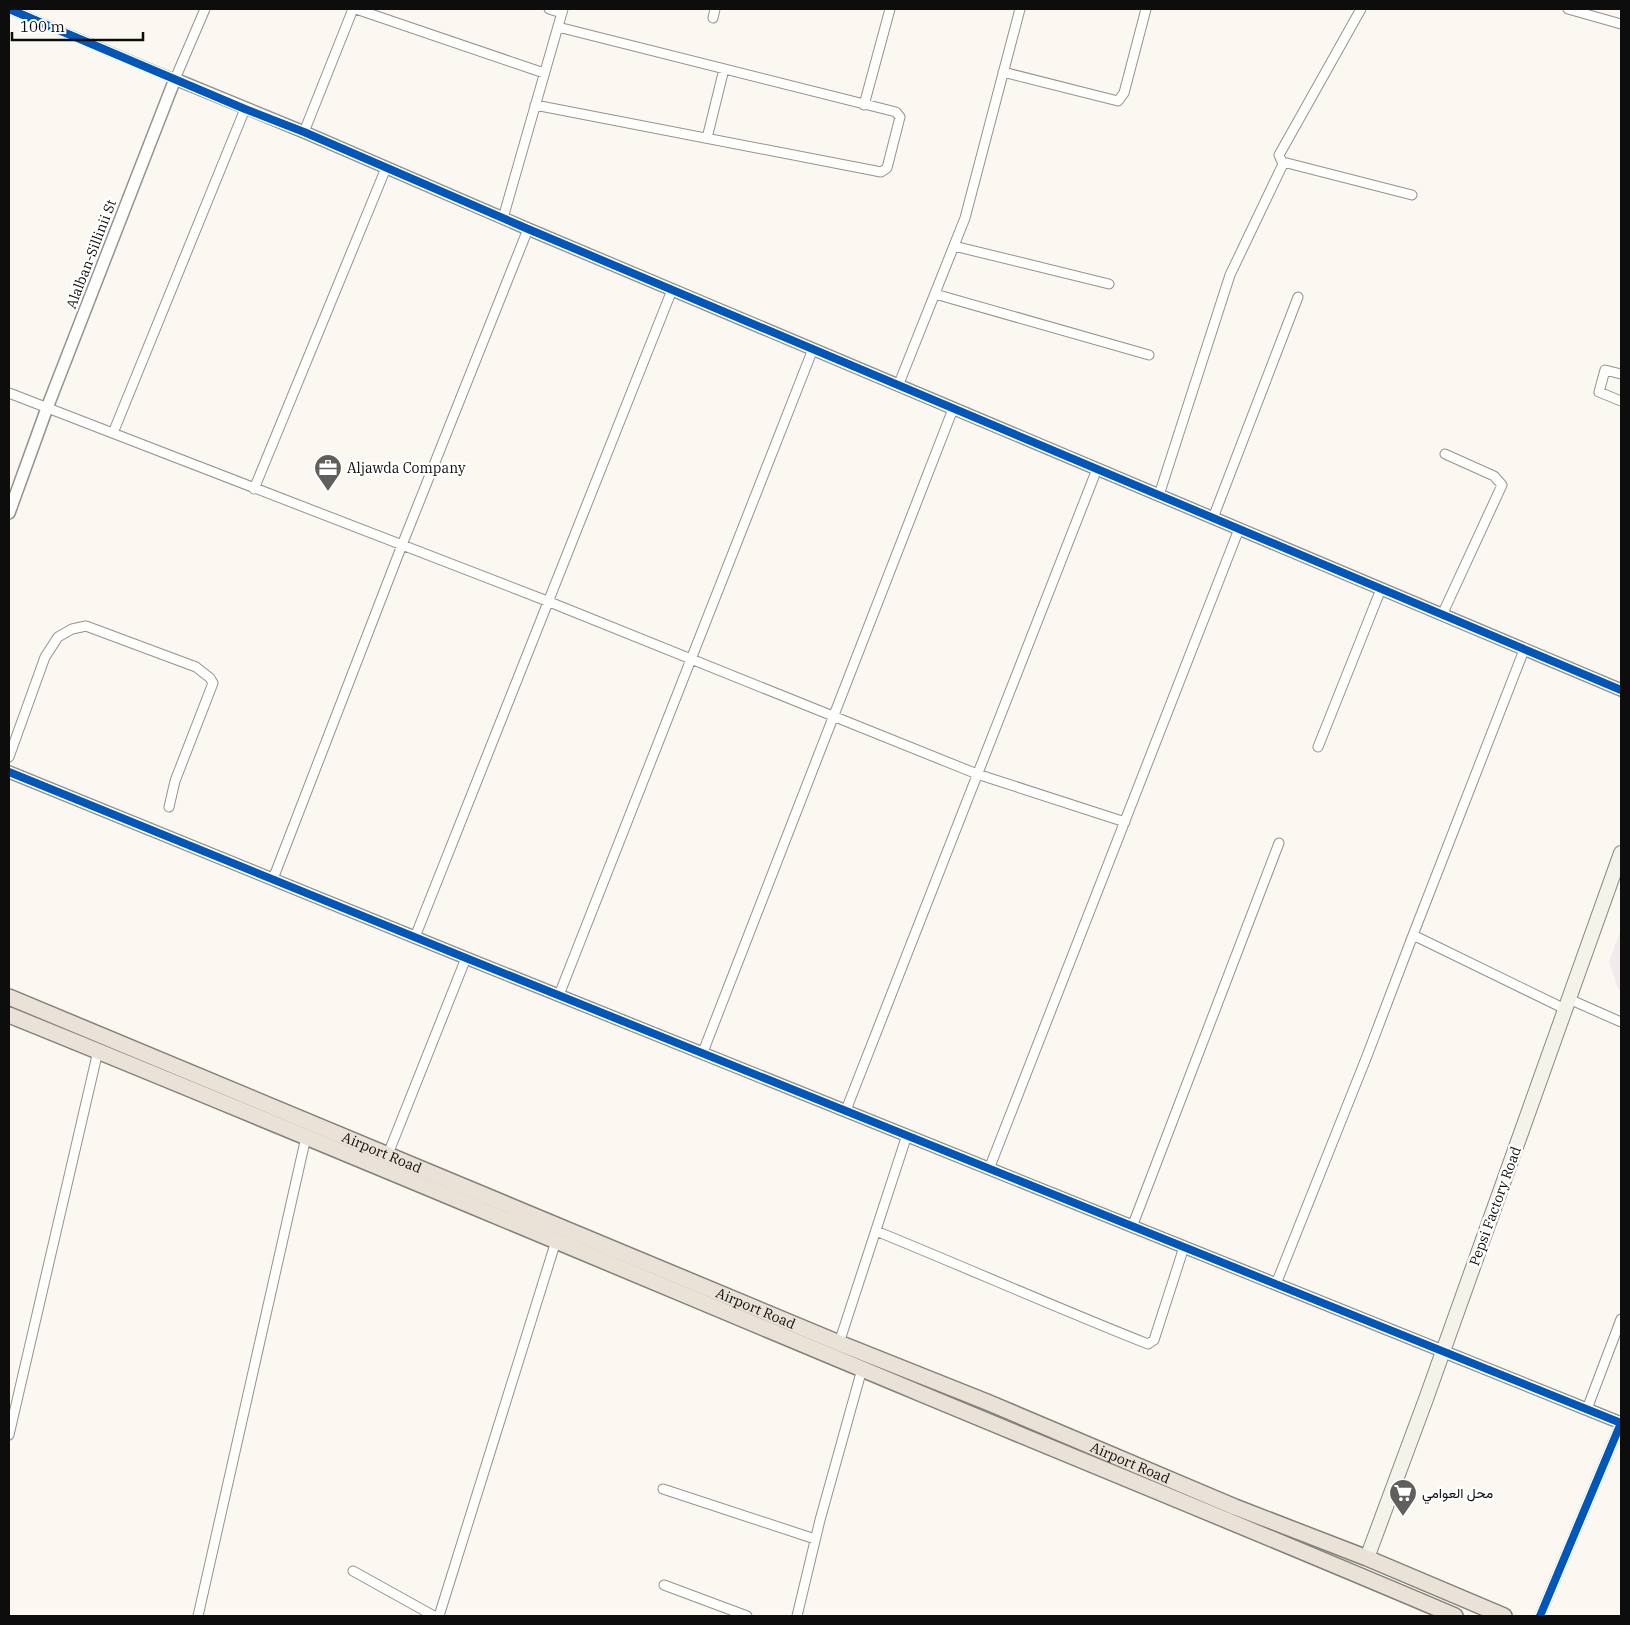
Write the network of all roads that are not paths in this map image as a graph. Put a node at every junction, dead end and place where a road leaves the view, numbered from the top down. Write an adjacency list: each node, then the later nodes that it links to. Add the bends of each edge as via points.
1 (9, 9): 16 (street)
2 (205, 9): 16 (street, Alalban-Sillinii St)
3 (355, 9): 15 (street); 20 (street)
4 (549, 9): 10 (street)
5 (890, 9): 18 (street)
6 (1020, 9): 14 (street)
7 (1146, 9): 14 (street, via 1124,93 1118,101)
8 (1361, 9): 22 (street, via 1279,155)
9 (1568, 9): 11 (street)
10 (562, 11): 12 (street)
11 (1621, 24)
12 (558, 27): 13 (street); 15 (street)
13 (724, 69): 18 (street); 21 (street)
14 (1003, 72): 27 (street, via 965,218)
15 (544, 73): 17 (street)
16 (174, 79): 19 (street); 38 (street, Alalban-Sillinii St)
17 (536, 105): 21 (street); 25 (street)
18 (864, 105): 21 (street, via 900,114 887,168 883,171)
19 (245, 109): 20 (street); 40 (street)
20 (304, 132): 23 (street)
21 (707, 138)
22 (1283, 164): 24 (street); 44 (street, via 1230,275)
23 (386, 168): 25 (street); 43 (street)
24 (1412, 195)
25 (503, 218): 26 (street)
26 (528, 229): 29 (street); 48 (street)
27 (954, 246): 28 (street); 30 (street)
28 (1110, 284)
29 (672, 290): 32 (street); 50 (street)
30 (935, 294): 33 (street); 35 (street)
31 (1298, 297): 46 (street)
32 (813, 350): 35 (street); 53 (street)
33 (1149, 356)
34 (1621, 374): 37 (street, via 1605,370 1599,392)
35 (898, 386): 39 (street)
36 (9, 392): 38 (street)
37 (1621, 401)
38 (47, 408): 40 (street); 45 (street, Alalban-Sillinii St)
39 (953, 409): 42 (street); 55 (street)
40 (113, 433): 43 (street)
41 (1445, 454): 51 (street, via 1494,476 1502,485)
42 (1097, 469): 44 (street); 59 (street)
43 (254, 489): 48 (street)
44 (1159, 495): 46 (street)
45 (9, 513)
46 (1213, 518): 47 (street)
47 (1239, 529): 49 (street); 61 (street)
48 (402, 545): 50 (street); 64 (street)
49 (1381, 589): 51 (street); 56 (street)
50 (547, 601): 53 (street); 66 (street)
51 (1442, 615): 52 (street)
52 (1524, 650): 54 (street); 65 (street)
53 (691, 658): 55 (street); 68 (street)
54 (1621, 690)
55 (834, 717): 59 (street); 74 (street)
56 (1318, 748)
57 (9, 757): 60 (street, via 45,657 58,637 86,626 196,667 213,683)
58 (9, 772): 64 (street)
59 (977, 774): 61 (street); 75 (street)
60 (168, 807)
61 (1125, 822): 79 (street)
62 (1279, 843): 81 (street)
63 (1621, 853): 70 (main road, Pepsi Factory Road)
64 (272, 879): 66 (street)
65 (1412, 935): 70 (street); 85 (street)
66 (416, 937): 67 (street)
67 (466, 958): 68 (street); 78 (street)
68 (559, 995): 74 (street)
69 (9, 997): 78 (highway, Airport Road)
70 (1567, 1004): 72 (street); 88 (main road, Pepsi Factory Road)
71 (9, 1015): 73 (highway, Airport Road)
72 (1621, 1022)
73 (98, 1051): 77 (highway, Airport Road); 94 (street)
74 (703, 1052): 75 (street)
75 (846, 1110): 76 (street)
76 (907, 1135): 79 (street); 82 (street)
77 (306, 1137): 80 (highway, Airport Road); 100 (street)
78 (388, 1154): 80 (highway, Airport Road)
79 (989, 1169): 81 (street)
80 (476, 1200): 83 (highway, Airport Road); 87 (highway, Airport Road)
81 (1132, 1227): 84 (street)
82 (876, 1231): 84 (street, via 1148,1344 1154,1340); 87 (street)
83 (556, 1242): 89 (highway, Airport Road); 102 (street)
84 (1184, 1247): 85 (street)
85 (1276, 1284): 88 (street)
86 (1621, 1319): 91 (street)
87 (839, 1343): 90 (highway, Airport Road)
88 (1443, 1352): 91 (street); 97 (main road, Pepsi Factory Road)
89 (862, 1369): 92 (highway, Airport Road); 96 (street)
90 (987, 1402): 92 (highway); 97 (highway, Airport Road, via 1217,1500)
91 (1587, 1409): 93 (street)
92 (983, 1420): 105 (highway, Airport Road)
93 (1621, 1423): 107 (street)
94 (9, 1435)
95 (663, 1489): 96 (street)
96 (815, 1540): 104 (street)
97 (1367, 1558): 106 (highway, Airport Road)
98 (353, 1571): 101 (street)
99 (664, 1585): 103 (street)
100 (198, 1616)
101 (434, 1616)
102 (439, 1616)
103 (747, 1616)
104 (797, 1616)
105 (1455, 1616)
106 (1504, 1616)
107 (1540, 1616)

